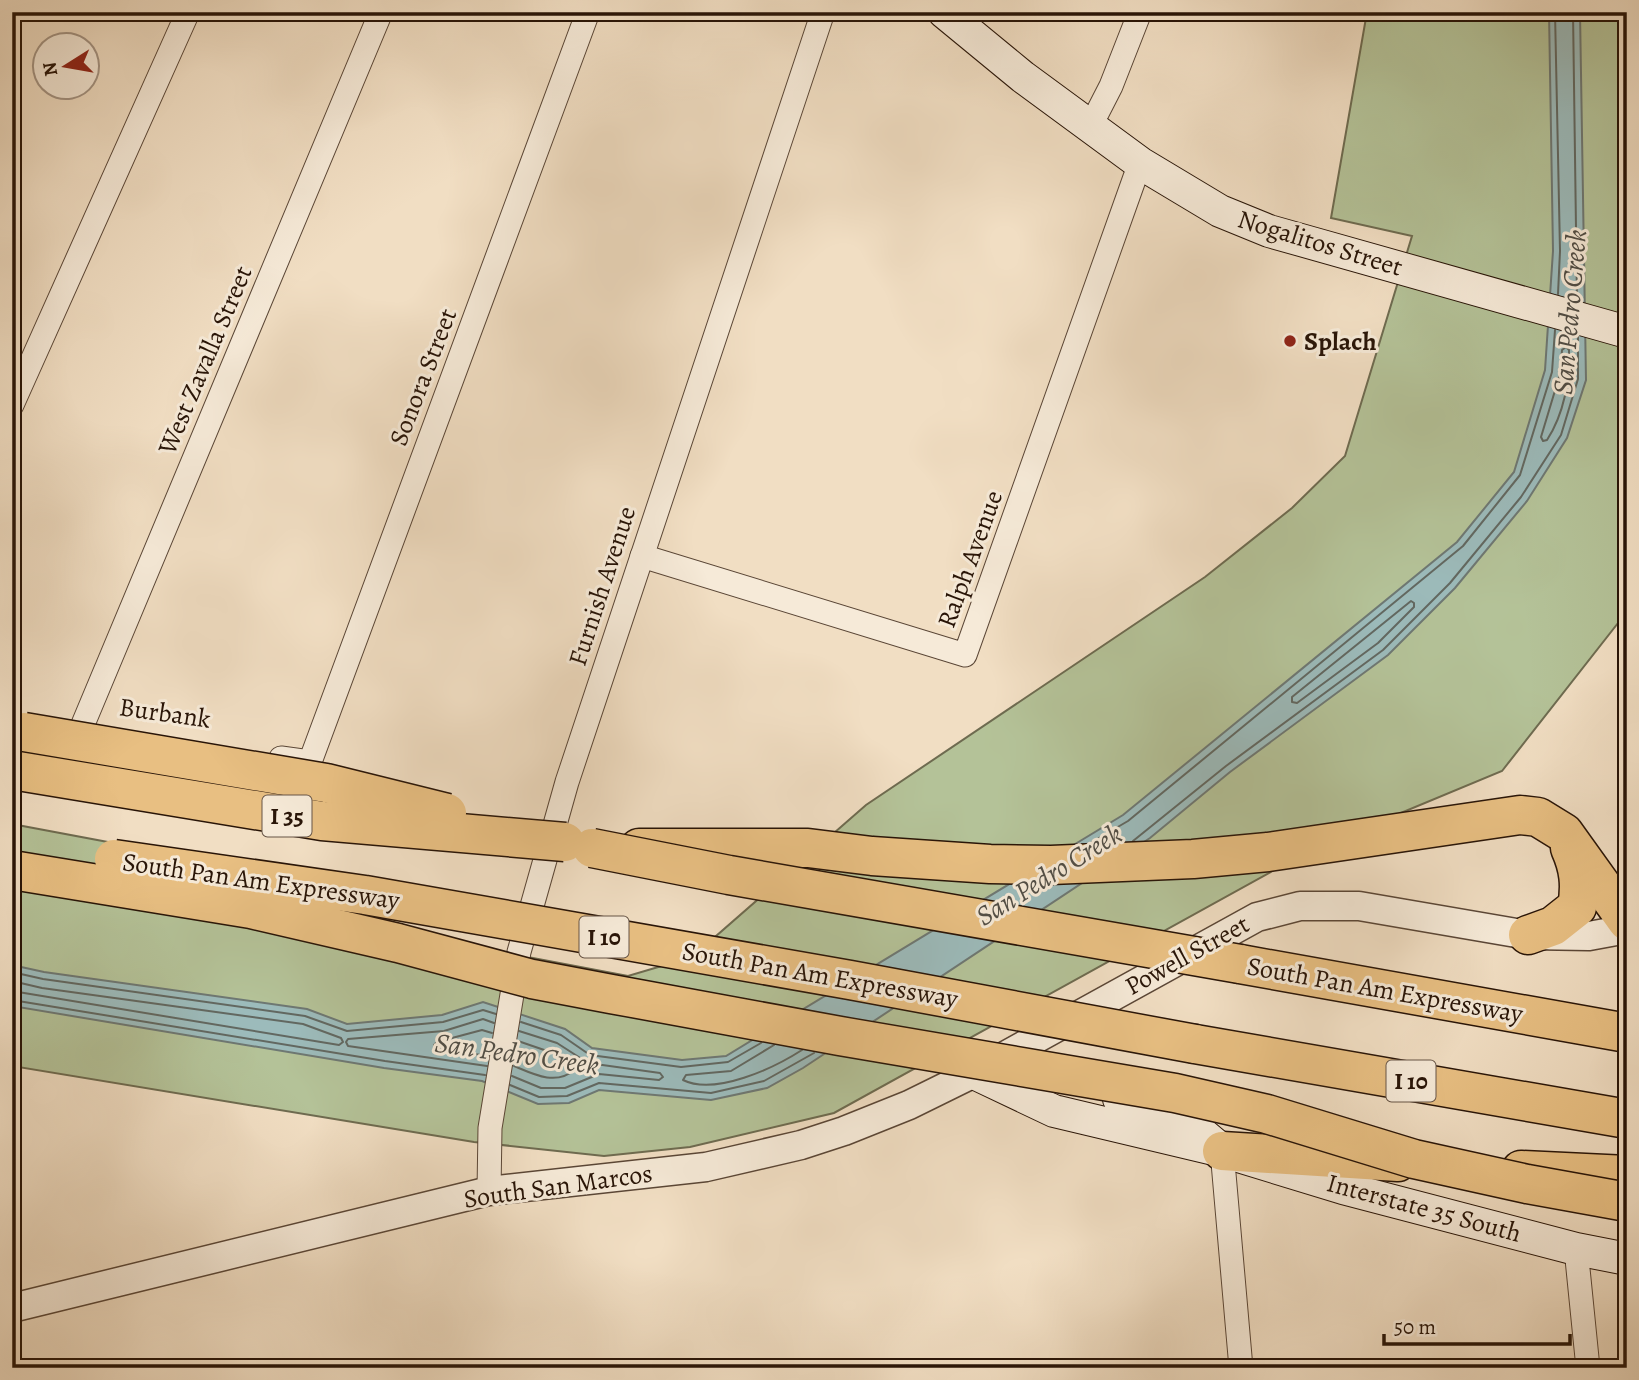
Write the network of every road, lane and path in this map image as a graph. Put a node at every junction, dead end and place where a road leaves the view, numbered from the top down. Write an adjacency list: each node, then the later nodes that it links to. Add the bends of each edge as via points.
1 (188, 12): 10 (street)
2 (381, 12): 13 (street, West Zavalla Street)
3 (588, 12): 14 (street, Sonora Street)
4 (823, 12): 11 (street, Furnish Avenue)
5 (944, 12): 7 (main road, Nogalitos Street)
6 (1140, 12): 7 (street)
7 (1090, 127): 8 (main road, Nogalitos Street)
8 (1140, 163): 9 (main road, Nogalitos Street, via 1220,211 1269,231); 11 (street, Ralph Avenue, via 965,655)
9 (1627, 332)
10 (12, 405)
11 (642, 556): 29 (street, Furnish Avenue, via 567,782 520,952 490,1128)
12 (15, 727): 13 (street, Burbank); 18 (highway, South Pan Am Expressway, bridge, via 326,783)
13 (81, 729): 14 (street, Burbank)
14 (310, 762)
15 (12, 770): 18 (highway, South Pan Am Expressway / I 35, bridge, via 321,821)
16 (1564, 833): 18 (highway, bridge, via 1538,817 1520,815 1268,852 1051,864 949,862 808,848); 20 (highway); 21 (highway); 23 (highway, via 1576,862 1577,906 1553,926)
17 (12, 843): 26 (highway, South Pan Am Expressway / I 10, bridge, via 378,897)
18 (578, 845): 24 (highway, South Pan Am Expressway, bridge)
19 (12, 870): 30 (highway, bridge, via 251,909 532,979 1209,1100 1414,1158)
20 (1627, 880)
21 (1627, 920)
22 (1627, 929): 23 (street, Powell Street, via 1589,936)
23 (1528, 935): 25 (street, Powell Street, via 1359,906 1300,906 1256,917)
24 (1627, 1033)
25 (974, 1073): 27 (main road, Interstate 35 South, via 1054,1111); 29 (street, South San Marcos, via 845,1131 757,1156 706,1167)
26 (1627, 1119)
27 (1222, 1151): 28 (highway); 31 (main road, Interstate 35 South); 34 (street)
28 (1627, 1175)
29 (489, 1191): 33 (street, South San Marcos)
30 (1627, 1202)
31 (1576, 1249): 32 (main road, Interstate 35 South); 35 (street)
32 (1627, 1259)
33 (12, 1308)
34 (1241, 1368)
35 (1588, 1368)

